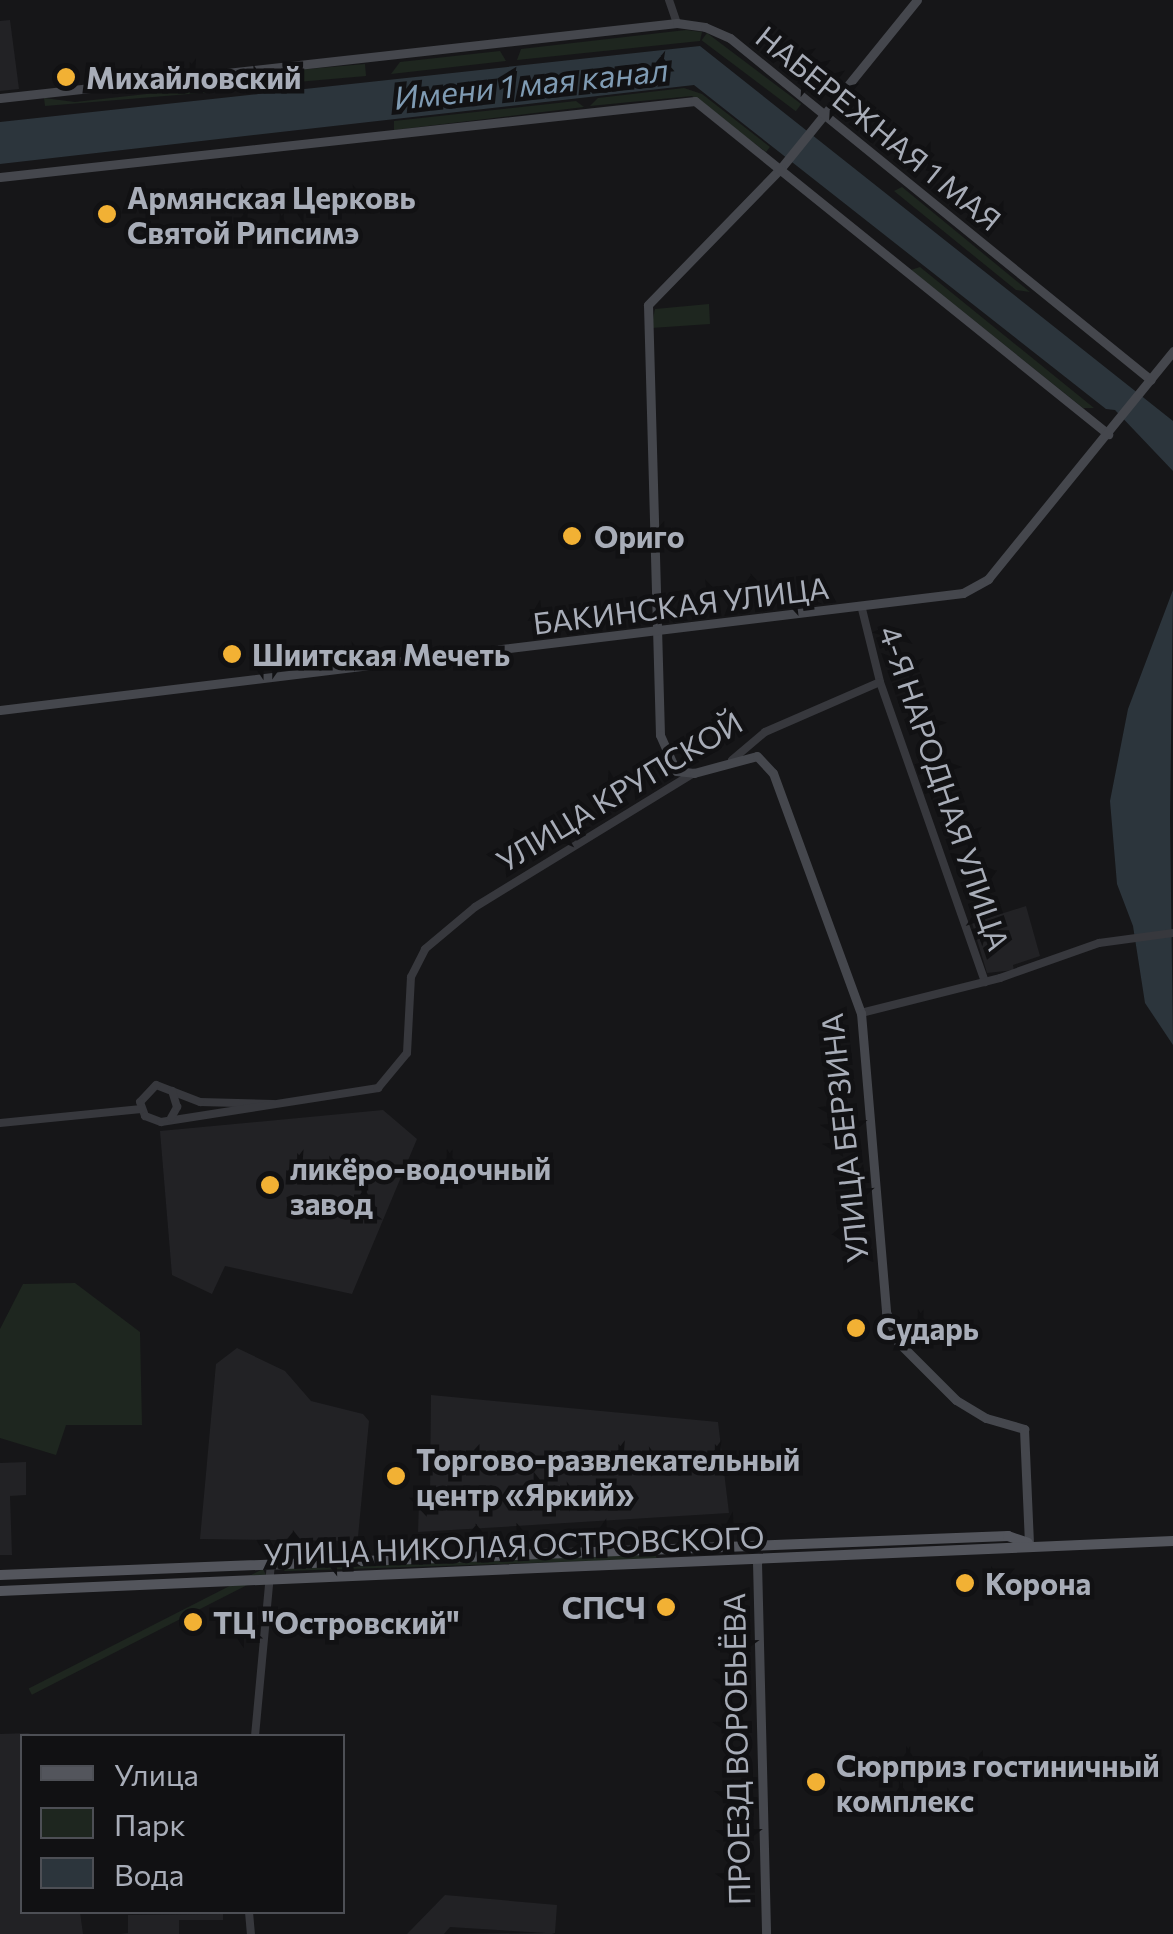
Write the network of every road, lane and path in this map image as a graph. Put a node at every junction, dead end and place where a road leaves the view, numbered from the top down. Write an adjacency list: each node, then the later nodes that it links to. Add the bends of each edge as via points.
1 (670, 0): 3 (street)
2 (917, 0): 5 (main road)
3 (677, 23): 4 (main road, НАБЕРЕЖНАЯ 1 МАЯ); 5 (main road, НАБЕРЕЖНАЯ 1 МАЯ, via 730,38)
4 (0, 98)
5 (819, 119): 6 (main road); 9 (main road, НАБЕРЕЖНАЯ 1 МАЯ)
6 (783, 164): 7 (main road, via 684,99); 10 (main road); 12 (main road, via 648,306)
7 (0, 177)
8 (1173, 351): 9 (main road, БАКИНСКАЯ УЛИЦА)
9 (1147, 384): 10 (main road, БАКИНСКАЯ УЛИЦА)
10 (1111, 430): 11 (main road, БАКИНСКАЯ УЛИЦА, via 988,580 964,592)
11 (862, 609): 12 (main road, БАКИНСКАЯ УЛИЦА); 13 (street, 4-Я НАРОДНАЯ УЛИЦА)
12 (653, 632): 14 (main road, БАКИНСКАЯ УЛИЦА); 16 (main road, via 664,757 676,771)
13 (880, 682): 15 (street, УЛИЦА КРУПСКОЙ, via 766,732); 18 (street, 4-Я НАРОДНАЯ УЛИЦА)
14 (0, 710)
15 (732, 760): 16 (main road, УЛИЦА КРУПСКОЙ); 19 (main road, УЛИЦА БЕРЗИНА, via 757,756 768,762)
16 (694, 773): 21 (street, УЛИЦА КРУПСКОЙ, via 474,907 425,949 411,976 406,1053 378,1088)
17 (1173, 933): 18 (street, via 1129,939)
18 (986, 982): 19 (street)
19 (861, 1013): 26 (main road, УЛИЦА БЕРЗИНА, via 886,1312 898,1342 956,1400 1024,1429)
20 (171, 1090): 21 (street, via 200,1102); 22 (street, via 150,1087); 23 (street, via 177,1107)
21 (273, 1104): 23 (street)
22 (141, 1108): 23 (street, via 155,1122); 24 (street)
23 (171, 1118)
24 (0, 1123)
25 (1173, 1541): 26 (main road, УЛИЦА НИКОЛАЯ ОСТРОВСКОГО)
26 (1029, 1544): 27 (main road, УЛИЦА НИКОЛАЯ ОСТРОВСКОГО, via 1008,1536); 30 (main road, УЛИЦА НИКОЛАЯ ОСТРОВСКОГО, via 1009,1551)
27 (757, 1545): 28 (main road, УЛИЦА НИКОЛАЯ ОСТРОВСКОГО); 30 (main road)
28 (681, 1548): 29 (main road, УЛИЦА НИКОЛАЯ ОСТРОВСКОГО); 31 (main road)
29 (272, 1562): 32 (main road, УЛИЦА НИКОЛАЯ ОСТРОВСКОГО); 33 (street)
30 (757, 1562): 31 (main road, УЛИЦА НИКОЛАЯ ОСТРОВСКОГО); 36 (main road, ПРОЕЗД ВОРОБЬЁВА)
31 (682, 1564): 33 (main road, УЛИЦА НИКОЛАЯ ОСТРОВСКОГО)
32 (0, 1575)
33 (270, 1578): 34 (main road, УЛИЦА НИКОЛАЯ ОСТРОВСКОГО); 35 (street)
34 (0, 1592)
35 (255, 1734)
36 (766, 1934)

